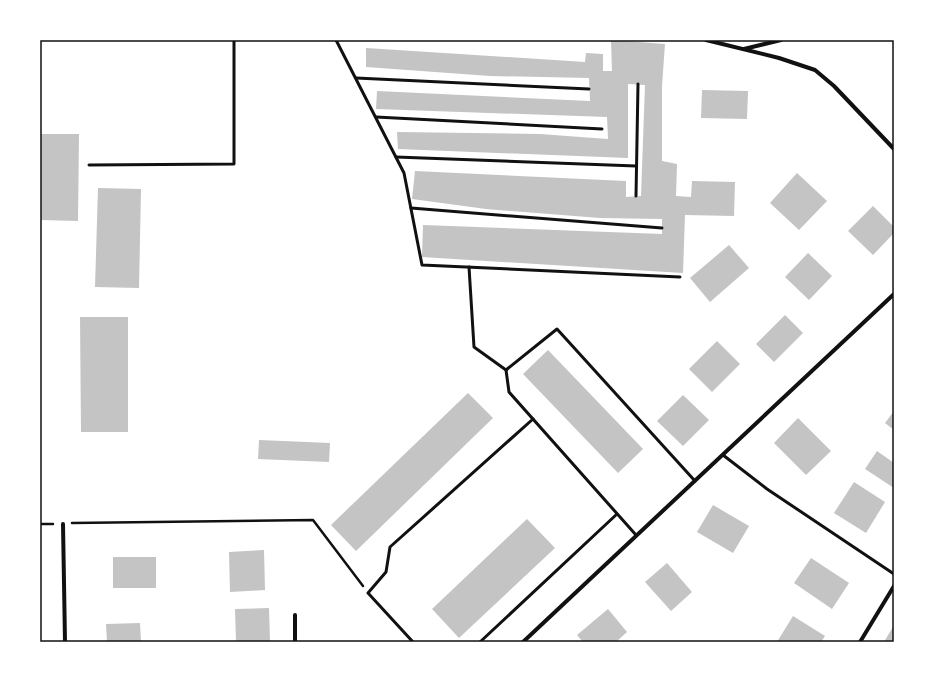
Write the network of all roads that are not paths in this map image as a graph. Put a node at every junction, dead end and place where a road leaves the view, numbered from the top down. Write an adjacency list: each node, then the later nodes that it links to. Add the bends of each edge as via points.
1 (234, 40): 13 (lane, via 234,164)
2 (336, 40): 6 (lane)
3 (706, 40): 5 (street)
4 (781, 40): 5 (street)
5 (743, 49): 11 (street, via 815,70 834,86)
6 (356, 78): 8 (lane); 9 (lane)
7 (638, 84): 14 (lane)
8 (589, 89)
9 (376, 117): 10 (lane); 12 (lane)
10 (602, 129)
11 (894, 149)
12 (396, 157): 14 (lane); 16 (lane, via 404,173)
13 (89, 165)
14 (636, 166): 15 (lane)
15 (636, 196)
16 (411, 208): 17 (lane); 18 (lane, via 422,264)
17 (662, 228)
18 (469, 267): 19 (lane); 21 (lane, via 474,347)
19 (680, 278)
20 (894, 294): 23 (street)
21 (506, 370): 22 (lane, via 509,392); 24 (lane, via 557,328)
22 (534, 419): 25 (lane); 33 (lane, via 390,547 386,572 368,593)
23 (723, 455): 24 (street); 28 (lane, via 767,489)
24 (695, 481): 27 (street)
25 (617, 514): 27 (lane); 34 (lane)
26 (63, 524): 31 (street)
27 (636, 535): 35 (street)
28 (894, 574)
29 (894, 586): 36 (street)
30 (295, 615): 32 (street)
31 (64, 642)
32 (295, 642)
33 (413, 642)
34 (480, 642)
35 (523, 642)
36 (860, 642)

